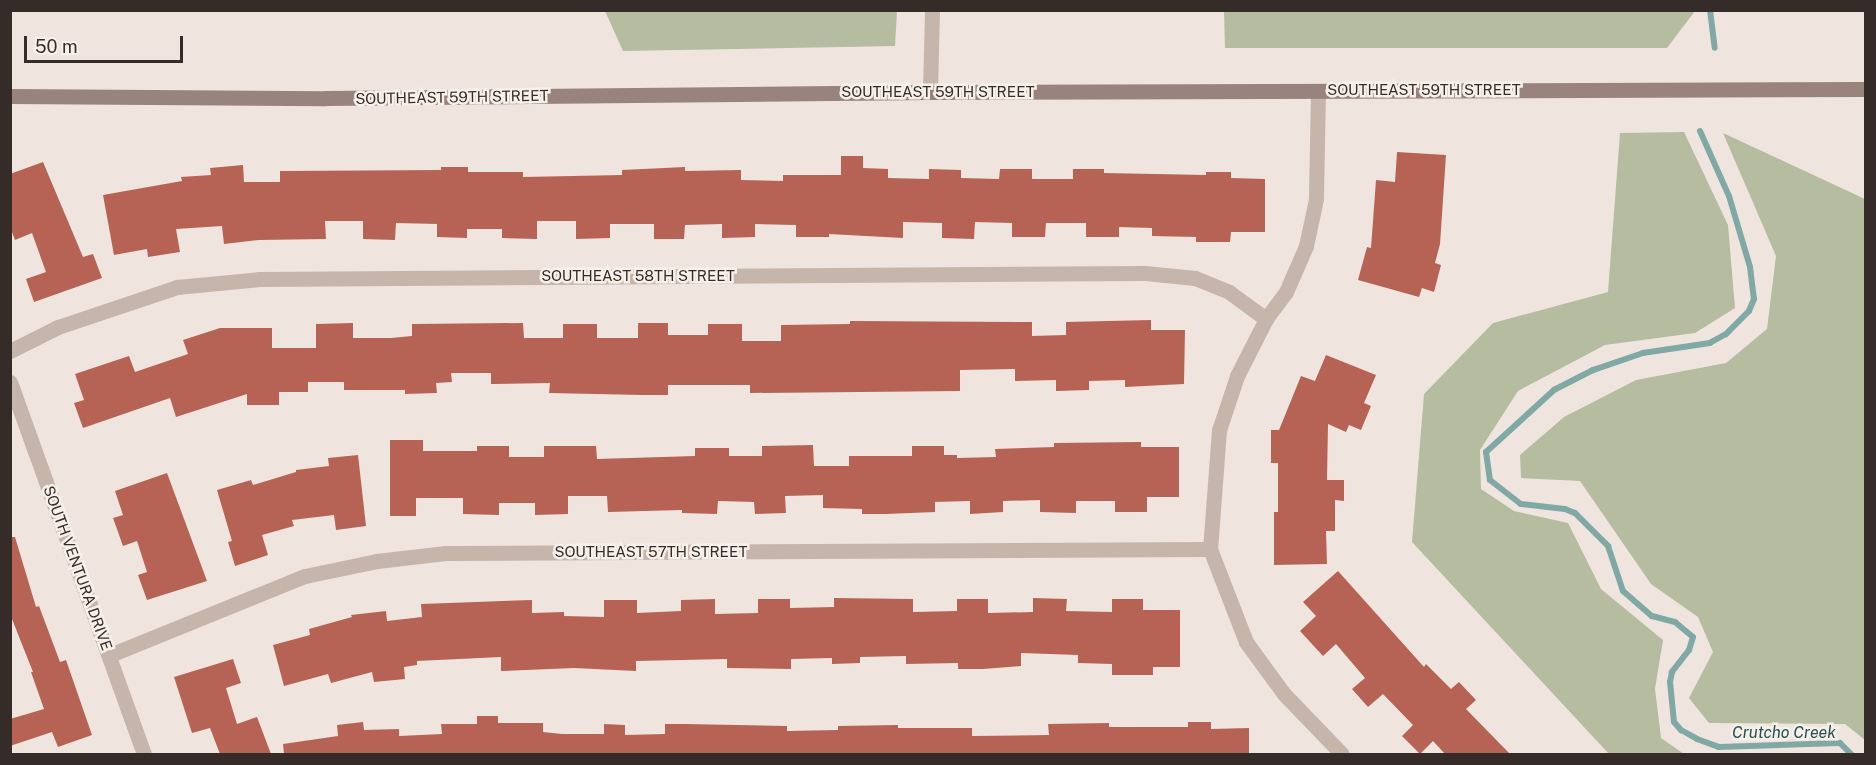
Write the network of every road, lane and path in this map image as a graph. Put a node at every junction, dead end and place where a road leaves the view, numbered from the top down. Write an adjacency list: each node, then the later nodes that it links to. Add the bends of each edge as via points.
1 (932, 10): 4 (street)
2 (1866, 89): 3 (main road, SOUTHEAST 59TH STREET)
3 (1318, 90): 4 (main road, SOUTHEAST 59TH STREET); 6 (street, via 1316,199 1306,246 1286,292)
4 (930, 92): 5 (main road, SOUTHEAST 59TH STREET, via 326,98)
5 (10, 96)
6 (1266, 320): 7 (street, SOUTHEAST 58TH STREET, via 1229,292 1195,278 1145,273 260,279 177,287 58,327); 9 (street, via 1237,376 1219,430)
7 (10, 351)
8 (10, 382): 10 (street, SOUTH VENTURA DRIVE)
9 (1210, 549): 10 (street, SOUTHEAST 57TH STREET, via 446,553 377,561 305,576); 12 (street, via 1246,642 1284,694)
10 (110, 655): 11 (street, SOUTH VENTURA DRIVE)
11 (139, 753)
12 (1342, 754)

